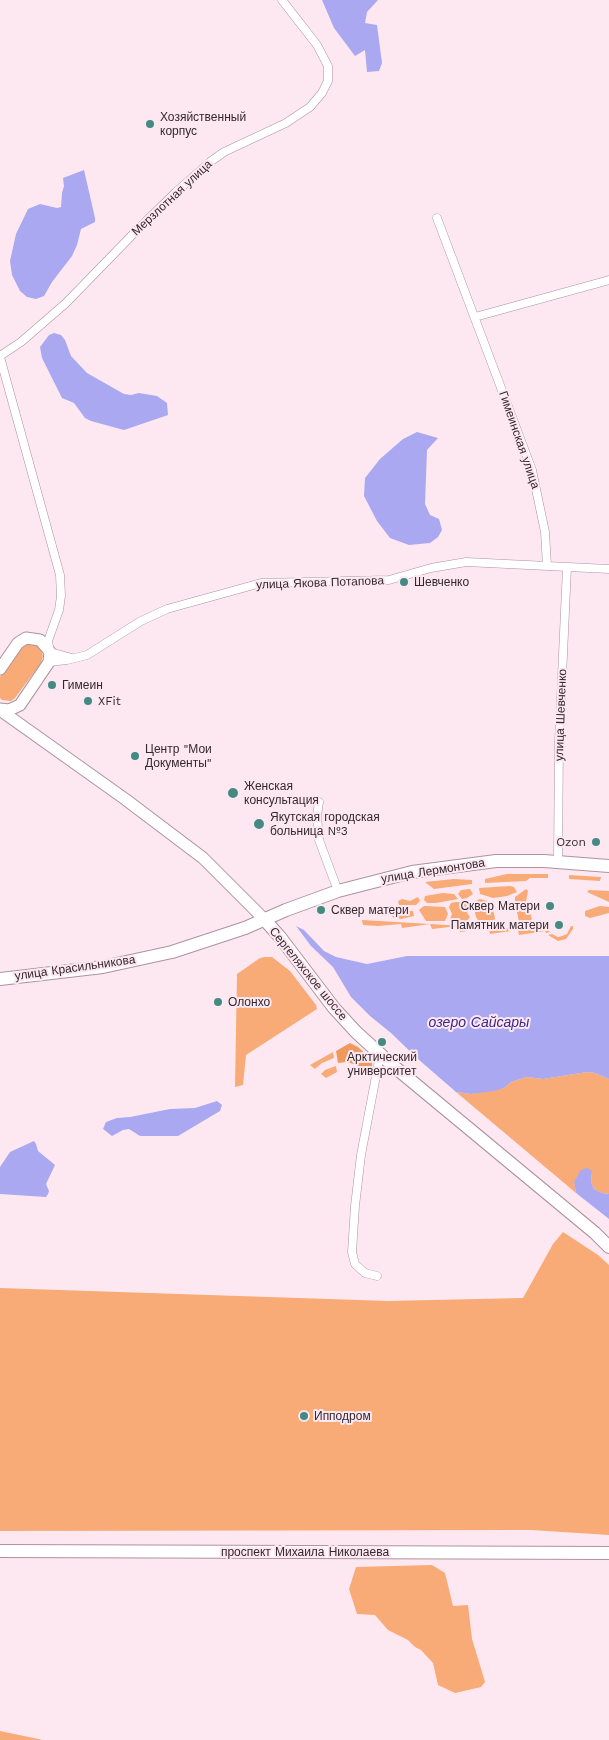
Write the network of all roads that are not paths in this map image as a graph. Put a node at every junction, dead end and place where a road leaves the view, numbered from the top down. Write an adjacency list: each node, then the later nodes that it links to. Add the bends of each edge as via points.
1 (282, 0): 5 (street, Мерзлотная улица, via 317,45 328,66 328,80 322,93 310,107 286,123 224,152 195,174 66,303)
2 (437, 218): 4 (street, Гимеинская улица)
3 (609, 280): 4 (street)
4 (475, 317): 6 (street, Гимеинская улица, via 532,470 545,532)
5 (0, 357): 9 (street, Мерзлотная улица, via 60,575 59,610)
6 (547, 566): 7 (street, улица Якова Потапова); 11 (street, улица Якова Потапова, via 466,562 389,580 255,584 167,609 141,621 87,656 74,659)
7 (567, 567): 8 (street, улица Якова Потапова); 17 (street, улица Шевченко, via 559,742)
8 (609, 569)
9 (52, 626): 10 (street); 11 (street, via 48,641)
10 (40, 640): 11 (main road); 12 (main road, via 26,638 18,643)
11 (50, 657): 13 (main road)
12 (0, 669)
13 (20, 705): 14 (main road, Сергеляхское шоссе); 15 (main road)
14 (0, 710): 15 (main road, Сергеляхское шоссе)
15 (31, 732): 20 (main road, Сергеляхское шоссе, via 203,858)
16 (319, 802): 19 (street, via 319,840)
17 (558, 862): 18 (main road, улица Лермонтова); 19 (main road, улица Лермонтова, via 496,862 448,867 412,872)
18 (609, 866)
19 (338, 891): 20 (main road, улица Лермонтова)
20 (264, 919): 21 (main road, улица Красильникова, via 172,952 103,967); 22 (main road, Сергеляхское шоссе, via 334,1008)
21 (0, 979)
22 (380, 1055): 23 (main road, Сергеляхское шоссе); 24 (street, via 361,1155 352,1252 355,1264 365,1273)
23 (609, 1247)
24 (378, 1276)
25 (0, 1551): 26 (main road, проспект Михаила Николаева)
26 (609, 1553)

